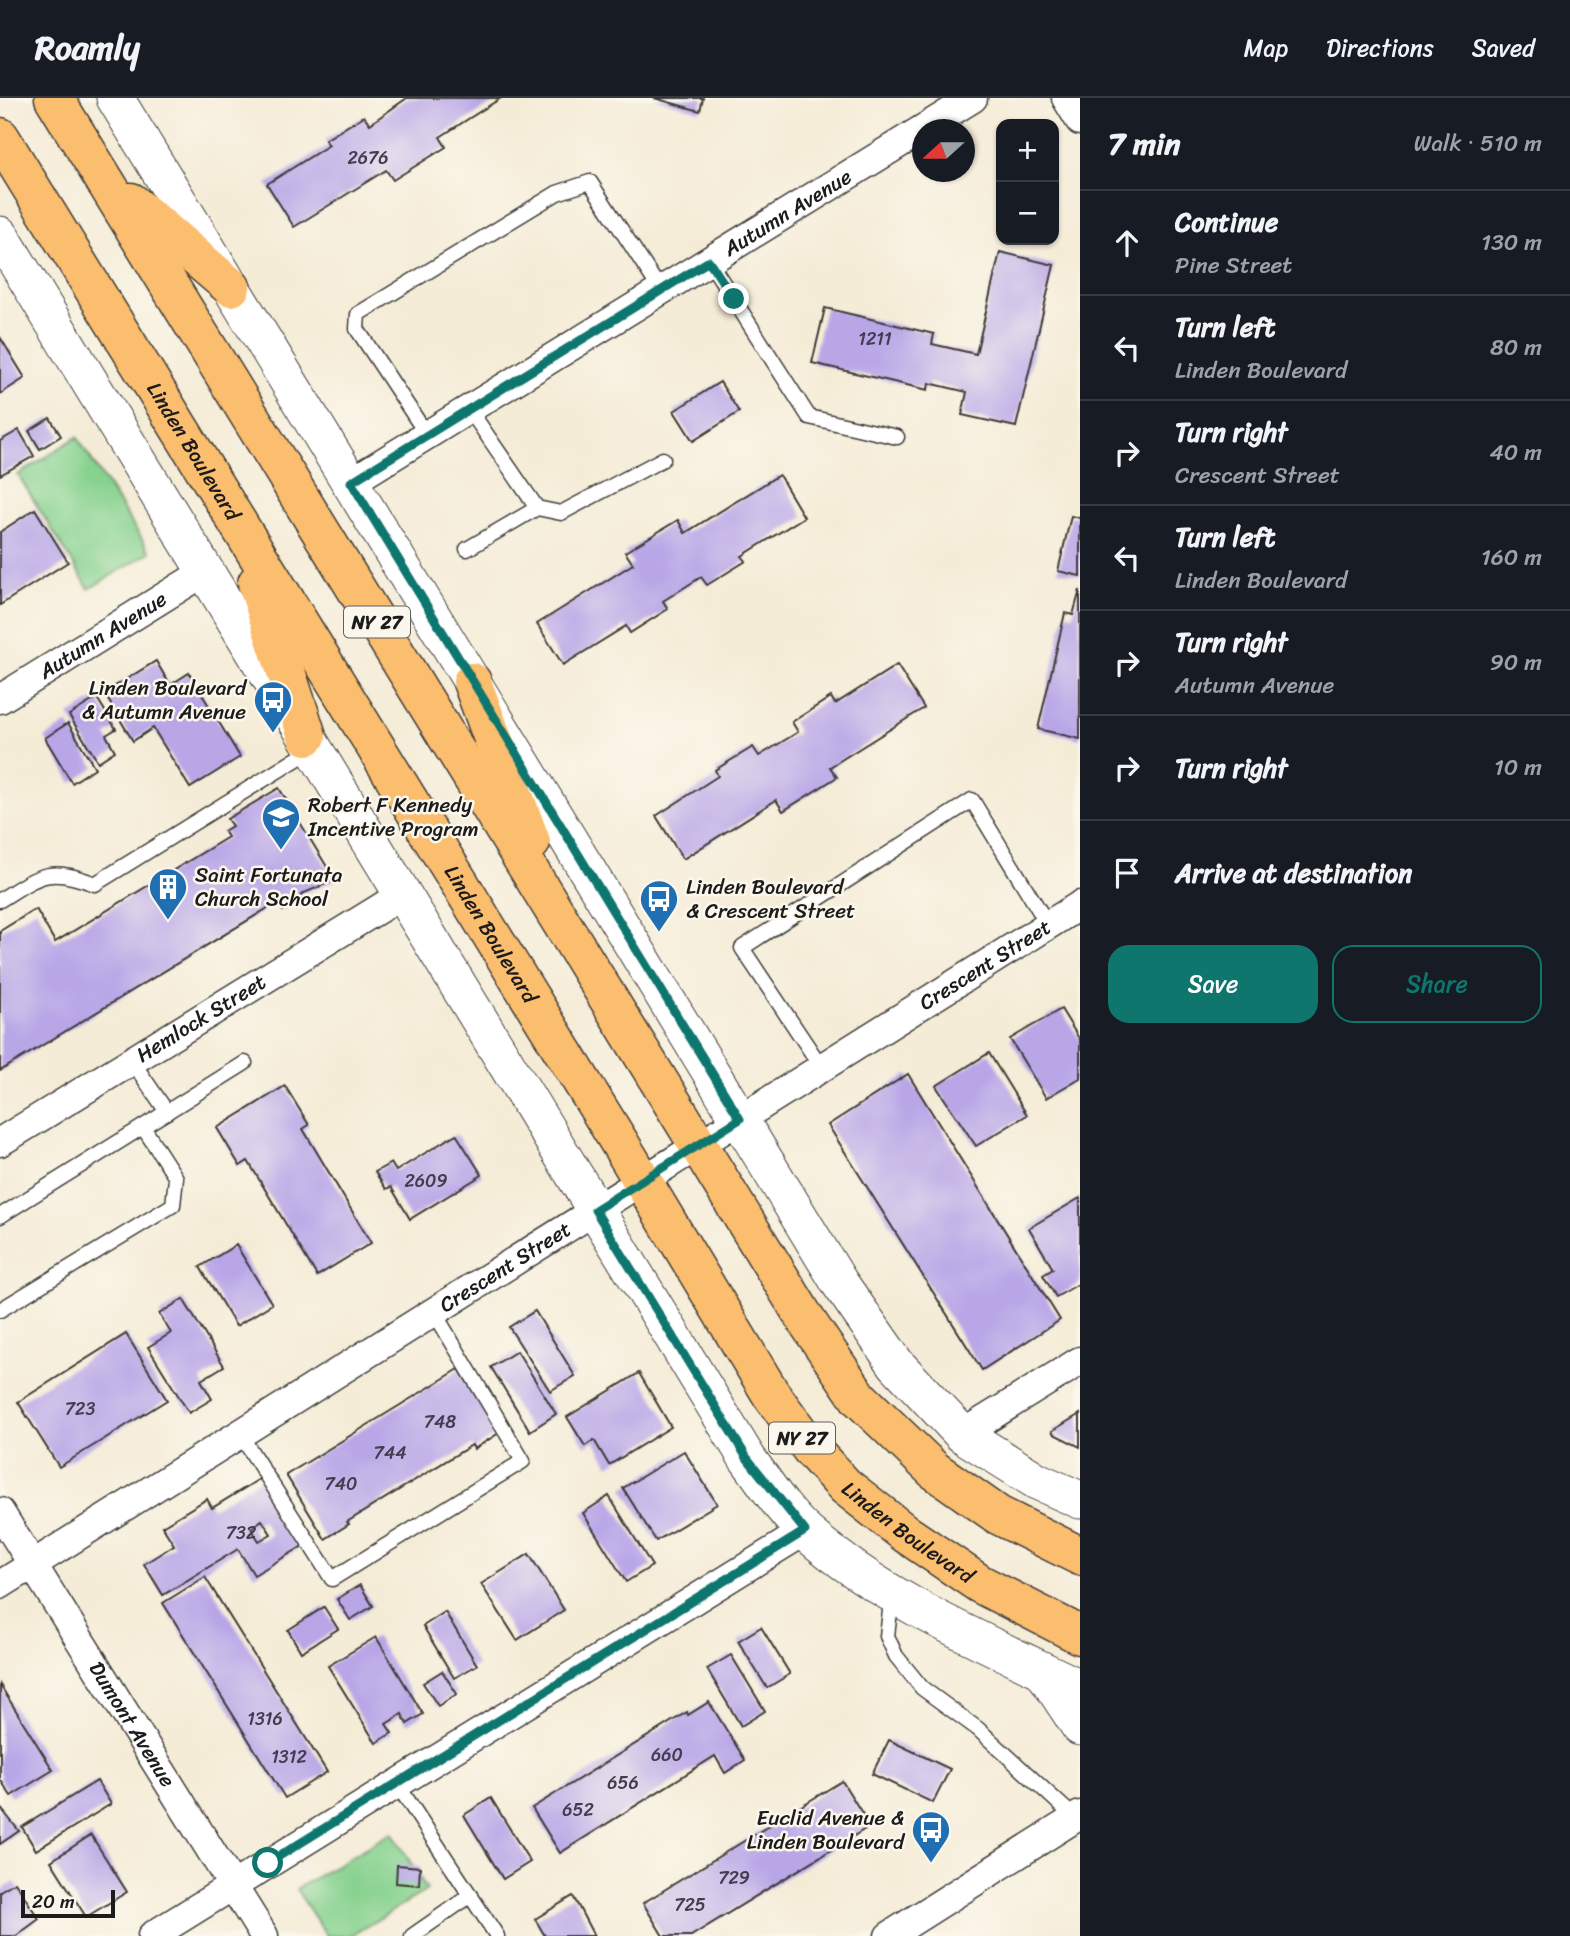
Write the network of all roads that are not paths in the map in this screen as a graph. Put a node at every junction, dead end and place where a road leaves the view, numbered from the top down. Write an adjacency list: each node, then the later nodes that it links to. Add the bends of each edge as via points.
1 (54, 98): 7 (highway, NY 27)
2 (115, 98): 10 (street)
3 (973, 98): 9 (street, Autumn Avenue)
4 (1066, 98): 5 (street)
5 (1080, 121)
6 (0, 137): 18 (highway, Linden Boulevard / NY 27)
7 (103, 178): 10 (highway); 27 (highway, NY 27)
8 (1, 239): 20 (street)
9 (709, 261): 11 (street, Autumn Avenue); 14 (lane, via 809,417)
10 (231, 287): 16 (street)
11 (661, 291): 12 (street, Autumn Avenue); 13 (lane, via 590,182 557,193 358,314 357,329)
12 (470, 409): 13 (street, Autumn Avenue); 17 (lane)
13 (427, 435): 16 (street, Autumn Avenue)
14 (897, 437)
15 (663, 459): 17 (lane, via 561,513)
16 (351, 482): 21 (street)
17 (537, 508): 19 (lane)
18 (236, 521): 23 (highway); 37 (highway, Linden Boulevard / NY 27)
19 (467, 549)
20 (206, 571): 22 (street, Autumn Avenue); 23 (street)
21 (472, 682): 27 (highway); 33 (street)
22 (0, 699)
23 (311, 742): 24 (street); 25 (lane, via 95,884 58,874 40,875)
24 (402, 894): 29 (street, Hemlock Street); 38 (street)
25 (0, 900)
26 (1080, 905): 28 (street, Crescent Street)
27 (559, 919): 36 (highway, NY 27)
28 (1048, 925): 31 (street, Crescent Street); 31 (lane, via 972,800 742,948)
29 (132, 1061): 32 (lane); 35 (street, Hemlock Street)
30 (245, 1063): 32 (lane)
31 (822, 1068): 33 (street, Crescent Street)
32 (167, 1112): 34 (lane)
33 (740, 1119): 36 (street, Crescent Street); 44 (street, via 839,1282 896,1364)
34 (143, 1128): 39 (lane); 40 (lane, via 176,1178 173,1205)
35 (0, 1142)
36 (698, 1146): 37 (street, Crescent Street); 48 (highway, NY 27, via 859,1398 945,1478 998,1515)
37 (642, 1181): 38 (street, Crescent Street); 52 (highway, Linden Boulevard / NY 27, via 771,1394 811,1450 837,1477 906,1534 980,1584)
38 (595, 1210): 41 (street, Crescent Street); 47 (street, via 747,1458)
39 (0, 1216)
40 (0, 1311)
41 (434, 1312): 43 (street, Crescent Street); 43 (lane, via 523,1461 332,1579)
42 (1080, 1361): 44 (street)
43 (240, 1434): 49 (street, Crescent Street)
44 (962, 1434): 45 (street, via 1037,1481)
45 (1080, 1500)
46 (0, 1512): 49 (street, Dumont Avenue)
47 (805, 1531): 51 (street); 56 (street)
48 (1080, 1556)
49 (33, 1565): 50 (street, Crescent Street); 58 (street, Dumont Avenue)
50 (0, 1585)
51 (892, 1593): 53 (street); 57 (lane, via 887,1636 896,1656 922,1688 978,1729)
52 (1080, 1635)
53 (1042, 1670): 54 (street); 55 (street)
54 (1080, 1688)
55 (1080, 1727)
56 (397, 1784): 58 (street); 59 (lane)
57 (1077, 1817): 64 (street)
58 (233, 1885): 60 (street); 61 (street, Dumont Avenue)
59 (471, 1895): 62 (lane); 63 (lane)
60 (152, 1936)
61 (264, 1936)
62 (412, 1936)
63 (497, 1936)
64 (888, 1936)

